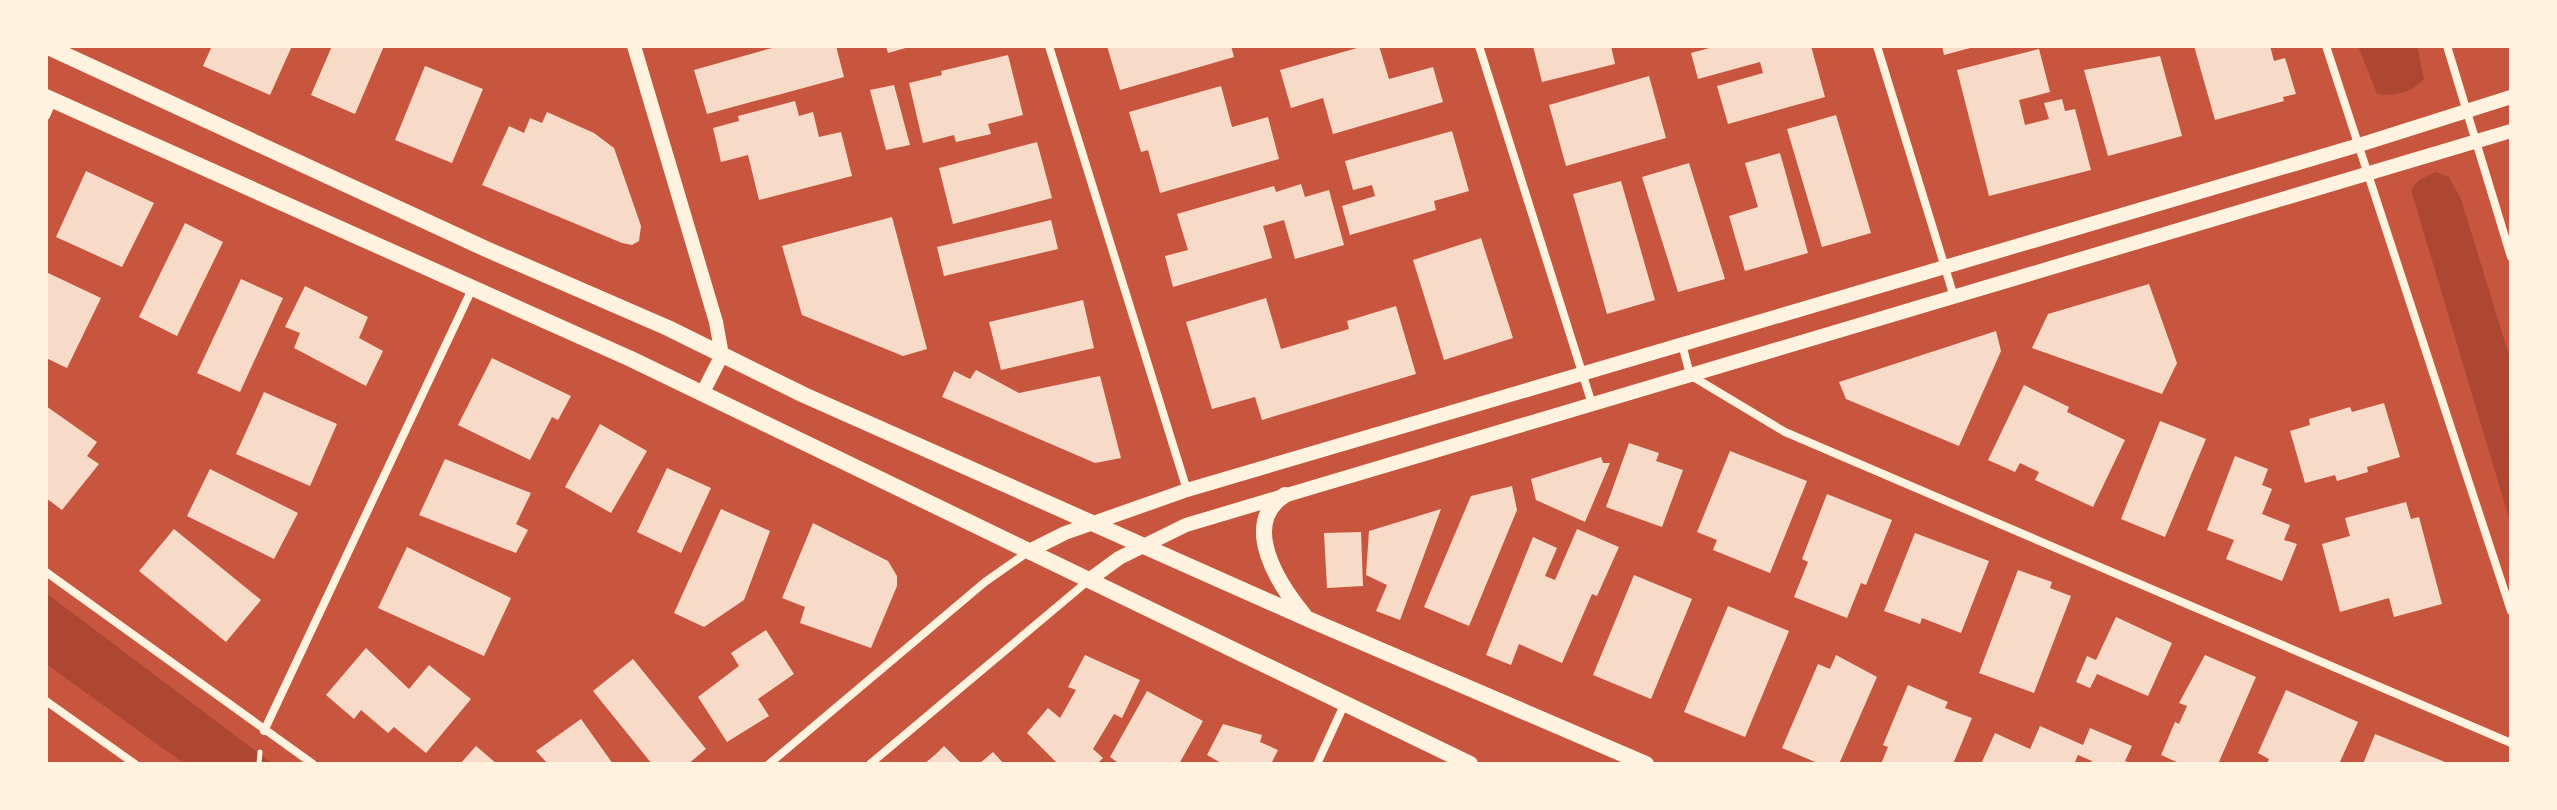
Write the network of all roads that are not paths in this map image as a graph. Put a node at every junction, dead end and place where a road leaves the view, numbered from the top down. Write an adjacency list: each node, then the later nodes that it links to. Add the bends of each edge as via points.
1 (46, 46): 21 (main road)
2 (634, 46): 21 (street)
3 (1049, 46): 26 (street)
4 (1479, 46): 22 (street)
5 (1877, 46): 17 (street)
6 (2326, 46): 14 (street)
7 (2447, 46): 10 (street)
8 (2511, 97): 10 (street)
9 (50, 98): 11 (street); 18 (main road)
10 (2467, 111): 13 (street); 14 (street)
11 (46, 116)
12 (2511, 131): 13 (street)
13 (2476, 141): 15 (street); 16 (street)
14 (2356, 146): 15 (street); 17 (street)
15 (2366, 176): 19 (street); 33 (street)
16 (2511, 257)
17 (1945, 267): 19 (street); 20 (street)
18 (472, 289): 24 (main road); 37 (street)
19 (1954, 297): 23 (street)
20 (1682, 344): 22 (street); 23 (street)
21 (722, 355): 24 (street); 28 (main road)
22 (1581, 374): 25 (street); 26 (street)
23 (1690, 375): 25 (street); 38 (street, via 1785,432)
24 (702, 394): 30 (main road)
25 (1592, 404): 27 (street)
26 (1187, 490): 28 (street)
27 (1285, 495): 29 (street, via 1186,525); 34 (main road, via 1271,504 1265,517 1270,563)
28 (1092, 524): 29 (main road); 30 (street)
29 (1145, 547): 32 (street); 34 (main road)
30 (1029, 551): 32 (main road); 41 (street)
31 (46, 572): 37 (street)
32 (1089, 580): 36 (main road); 42 (street)
33 (2511, 611)
34 (1308, 619): 45 (main road)
35 (46, 701): 39 (street)
36 (1344, 705): 43 (street); 44 (main road)
37 (264, 731): 40 (street)
38 (2511, 743)
39 (135, 764)
40 (313, 764)
41 (769, 764)
42 (870, 764)
43 (1317, 764)
44 (1470, 764)
45 (1646, 764)

